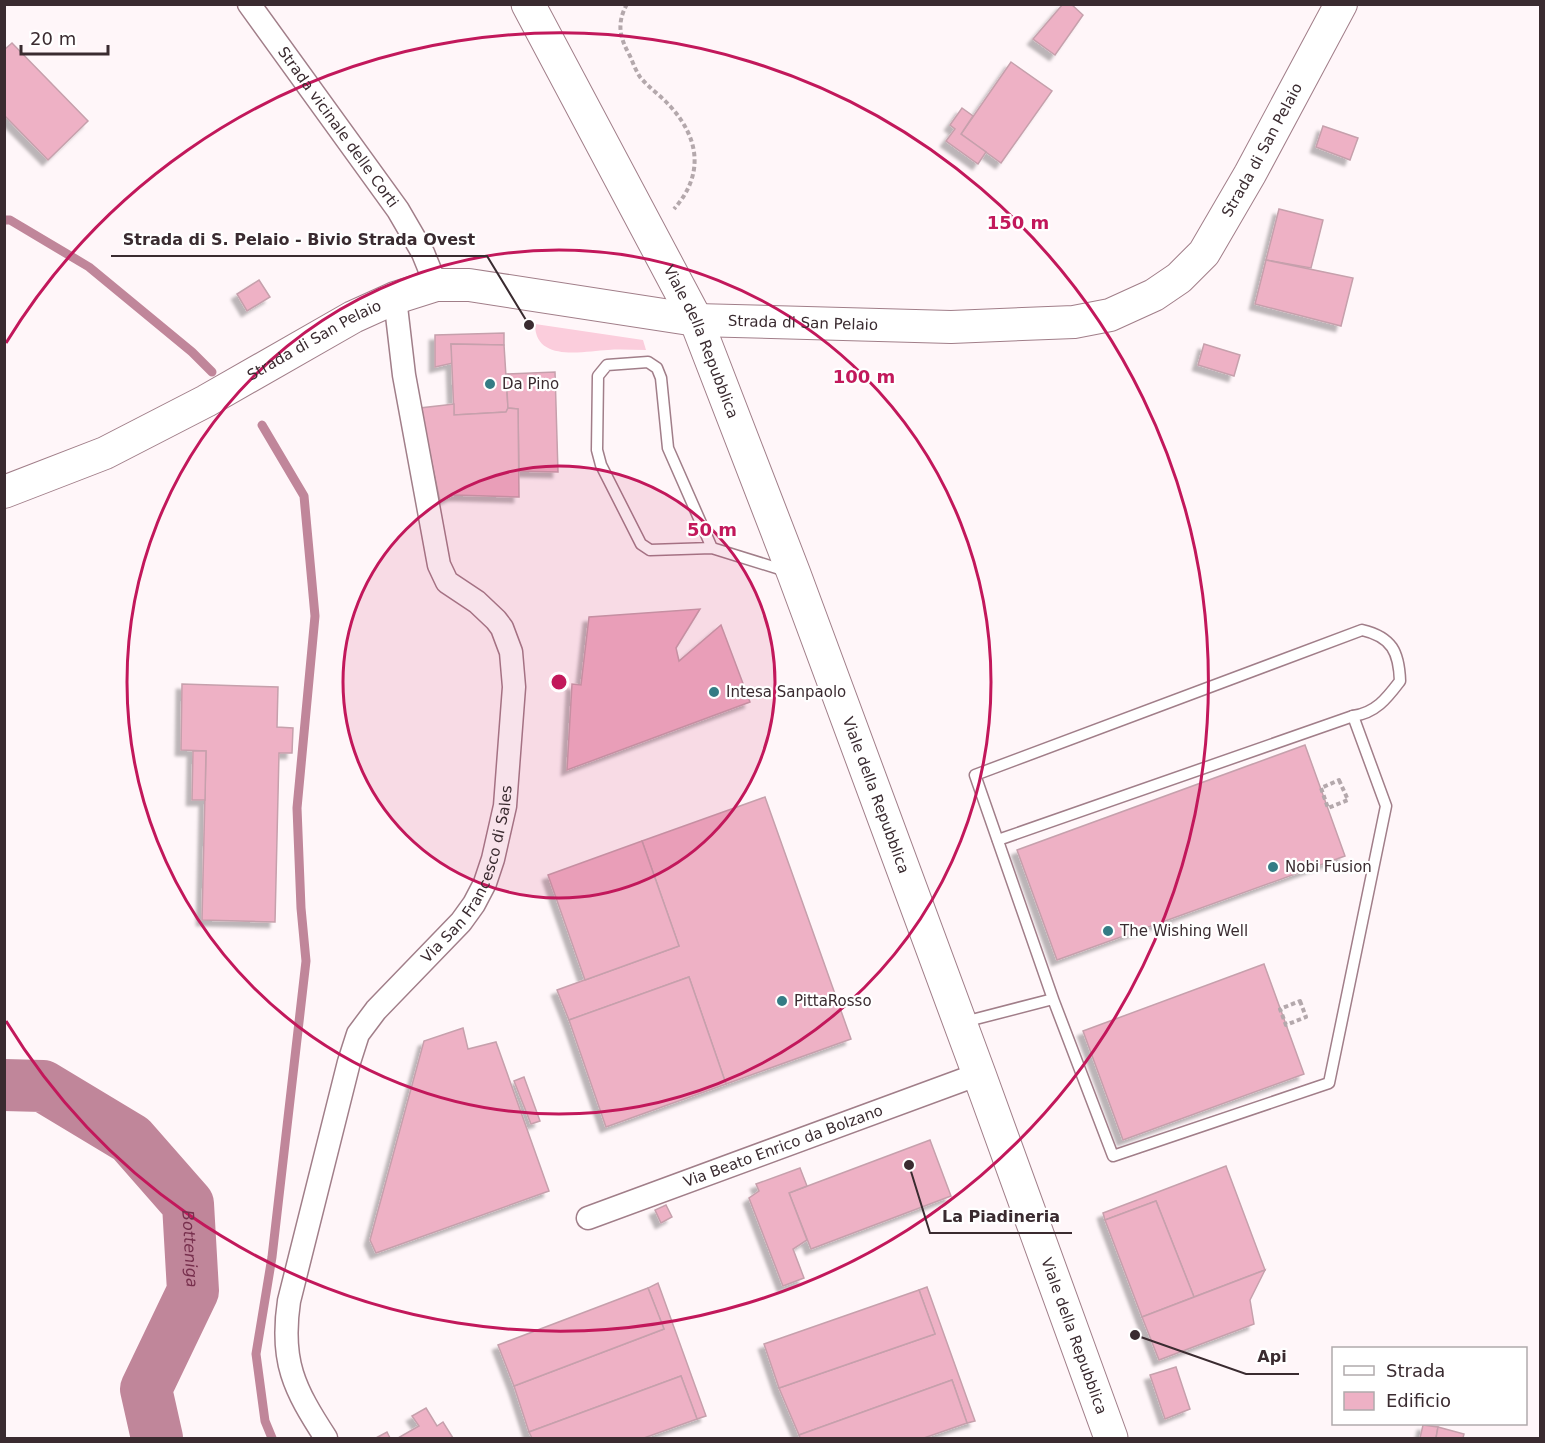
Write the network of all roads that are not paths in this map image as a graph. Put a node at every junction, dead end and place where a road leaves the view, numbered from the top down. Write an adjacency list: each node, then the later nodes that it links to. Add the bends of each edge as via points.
1 (249, 4): 4 (street, Strada vicinale delle Corti, via 398,210)
2 (528, 4): 6 (main road, Viale della Repubblica)
3 (1341, 4): 6 (street, Strada di San Pelaio, via 1251,174 1204,253 1179,278 1154,295 1110,315 1074,322 951,327)
4 (436, 285): 5 (street, Strada di San Pelaio); 6 (street, Strada di San Pelaio, via 469,285)
5 (395, 298): 7 (street, Strada di San Pelaio, via 353,317 207,401 105,453); 16 (street, Via San Francesco di Sales, via 404,375 439,565 447,582 488,611 502,628 511,652 514,687 505,806 494,859 485,883 461,922 390,993 358,1034 289,1301 285,1334 288,1360 303,1400)
6 (696, 320): 9 (main road, Viale della Repubblica)
7 (4, 492)
8 (712, 548): 8 (lane, via 668,448 657,368 648,362 607,365 598,376 597,450 641,544 650,550); 9 (lane)
9 (794, 574): 13 (main road, Viale della Repubblica)
10 (1353, 716): 11 (lane); 11 (lane, via 1384,703 1400,681 1399,661 1393,648 1377,633 1362,630 975,775); 12 (lane, via 1386,806 1329,1083 1113,1156)
11 (998, 840): 12 (lane)
12 (1053, 999): 13 (lane)
13 (960, 1023): 14 (main road, Viale della Repubblica)
14 (979, 1074): 15 (street, Via Beato Enrico da Bolzano); 17 (main road, Viale della Repubblica)
15 (588, 1218)
16 (326, 1438)
17 (1111, 1438)

